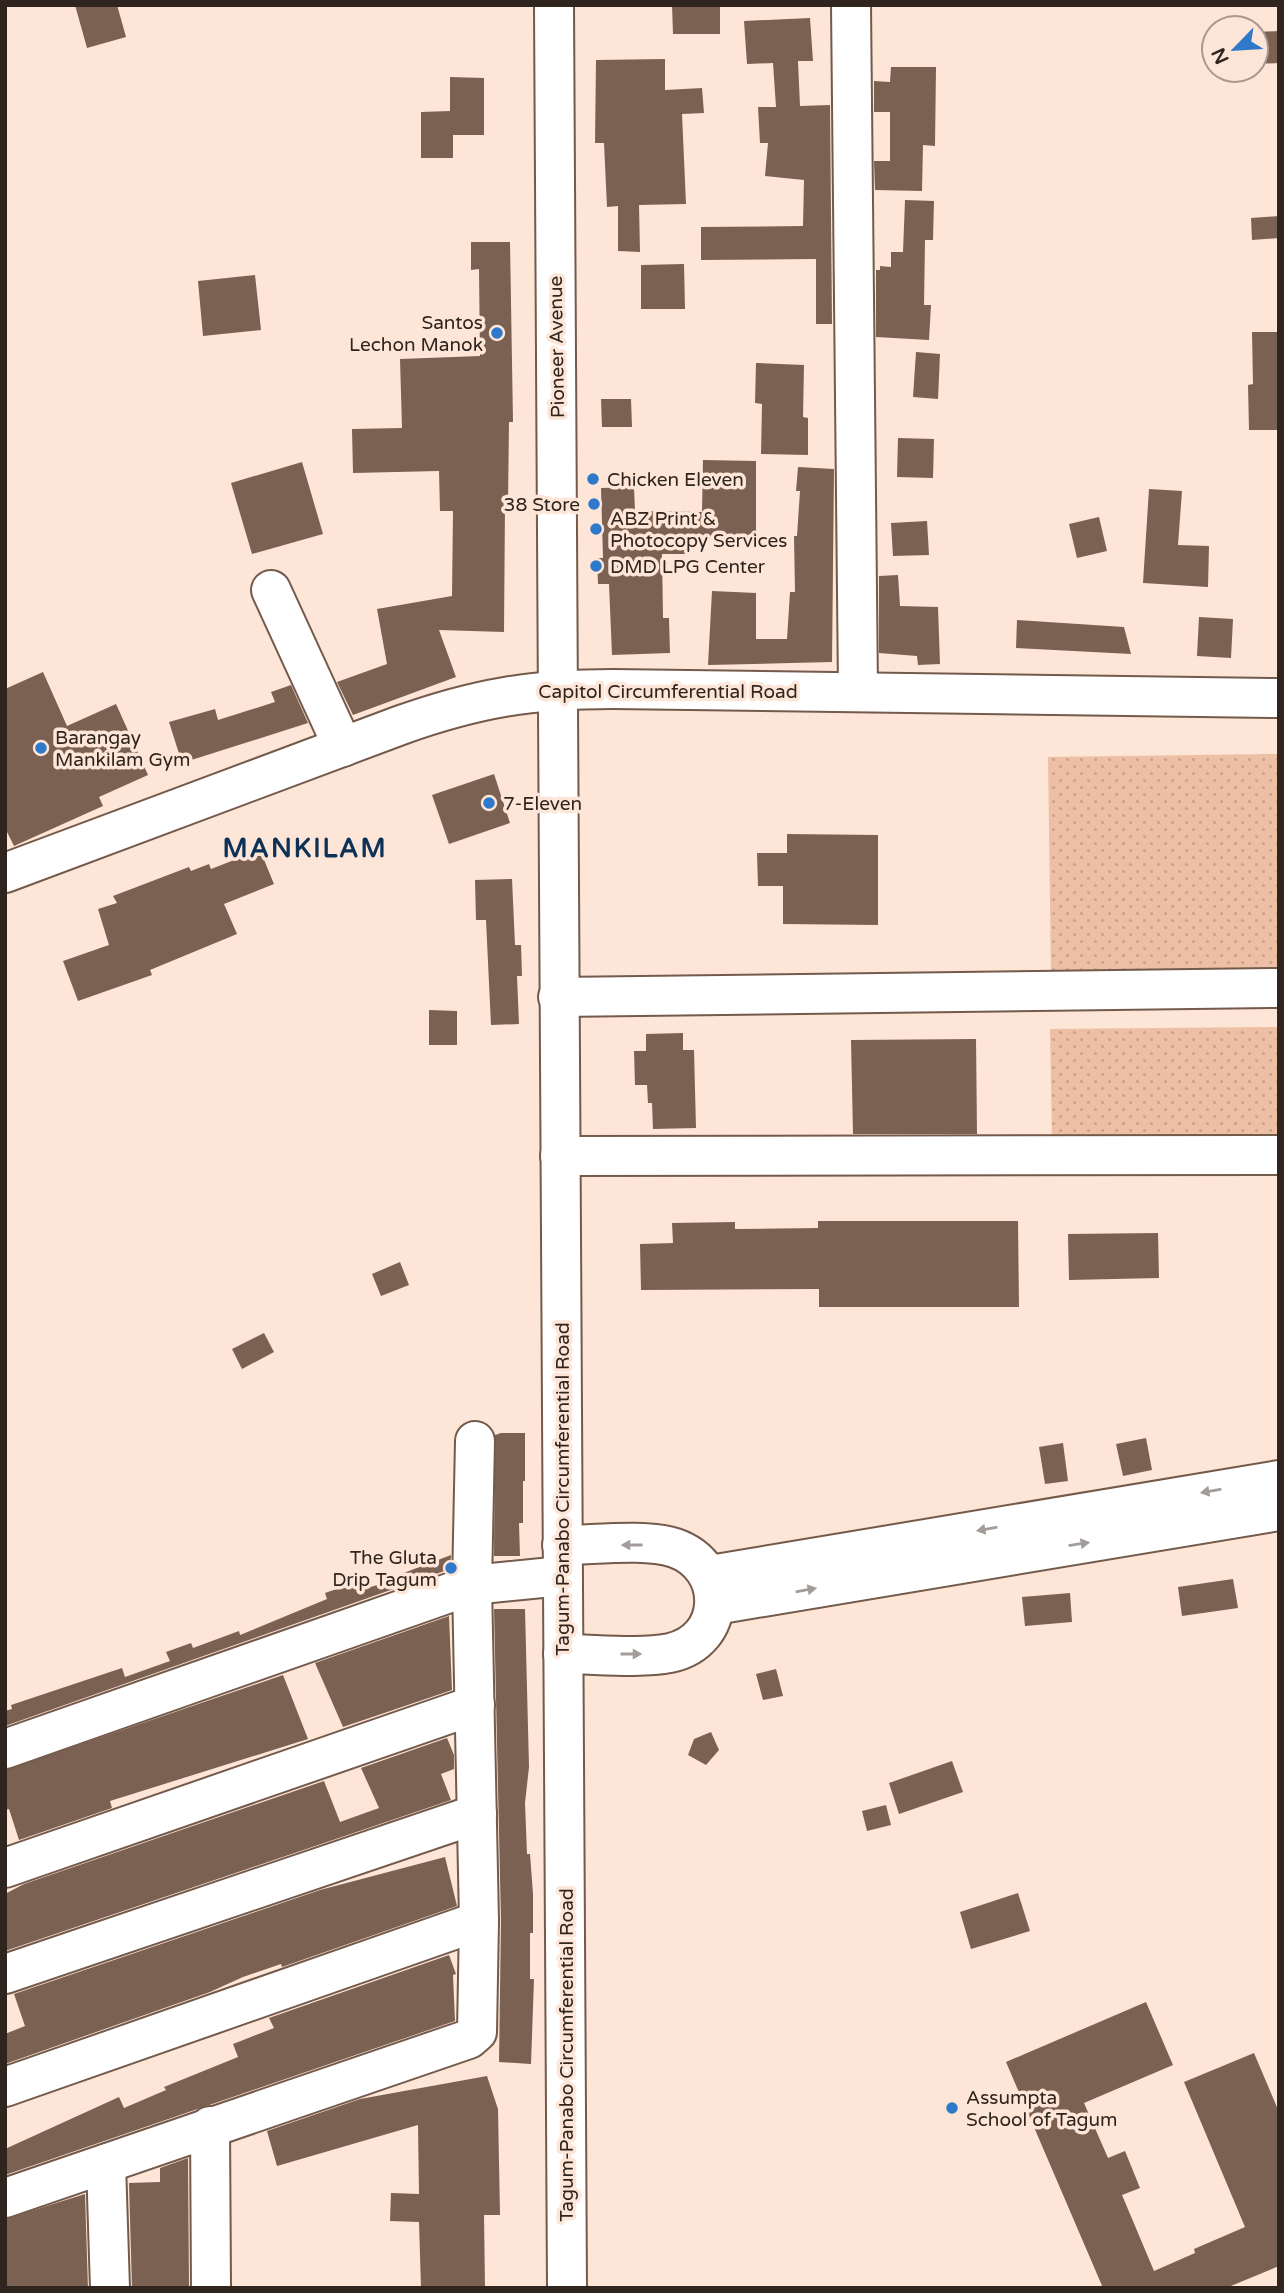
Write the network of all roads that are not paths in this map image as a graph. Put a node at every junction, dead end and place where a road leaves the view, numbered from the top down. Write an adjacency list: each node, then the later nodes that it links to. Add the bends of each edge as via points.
1 (554, 5): 4 (main road, Pioneer Avenue)
2 (851, 5): 5 (main road)
3 (271, 590): 7 (main road)
4 (559, 689): 5 (main road, Capitol Circumferential Road); 7 (main road, Capitol Circumferential Road, via 471,702); 10 (main road, Tagum-Panabo Circumferential Road)
5 (858, 690): 6 (main road, Capitol Circumferential Road)
6 (1279, 698)
7 (344, 747): 8 (main road, Capitol Circumferential Road)
8 (5, 873)
9 (1279, 988): 10 (main road)
10 (558, 997): 12 (main road, Tagum-Panabo Circumferential Road)
11 (1279, 1155): 12 (main road)
12 (560, 1156): 15 (main road, Tagum-Panabo Circumferential Road)
13 (475, 1441): 16 (main road)
14 (1267, 1497): 17 (main road)
15 (562, 1561): 16 (main road); 17 (main road, one-way to 15, via 695,1558 671,1547); 18 (main road, Tagum-Panabo Circumferential Road)
16 (472, 1585): 19 (main road); 20 (main road)
17 (712, 1590): 18 (main road, one-way to 17, via 669,1653 697,1639 711,1619)
18 (563, 1654): 31 (main road, Tagum-Panabo Circumferential Road)
19 (475, 1705): 21 (main road); 22 (main road)
20 (5, 1749)
21 (477, 1814): 23 (main road); 24 (main road)
22 (5, 1868)
23 (479, 1921): 25 (main road); 26 (main road, via 480,2027 469,2039)
24 (5, 1974)
25 (5, 2087)
26 (210, 2126): 27 (main road); 30 (main road)
27 (106, 2164): 28 (main road); 29 (main road)
28 (5, 2198)
29 (110, 2288)
30 (211, 2288)
31 (567, 2288)

